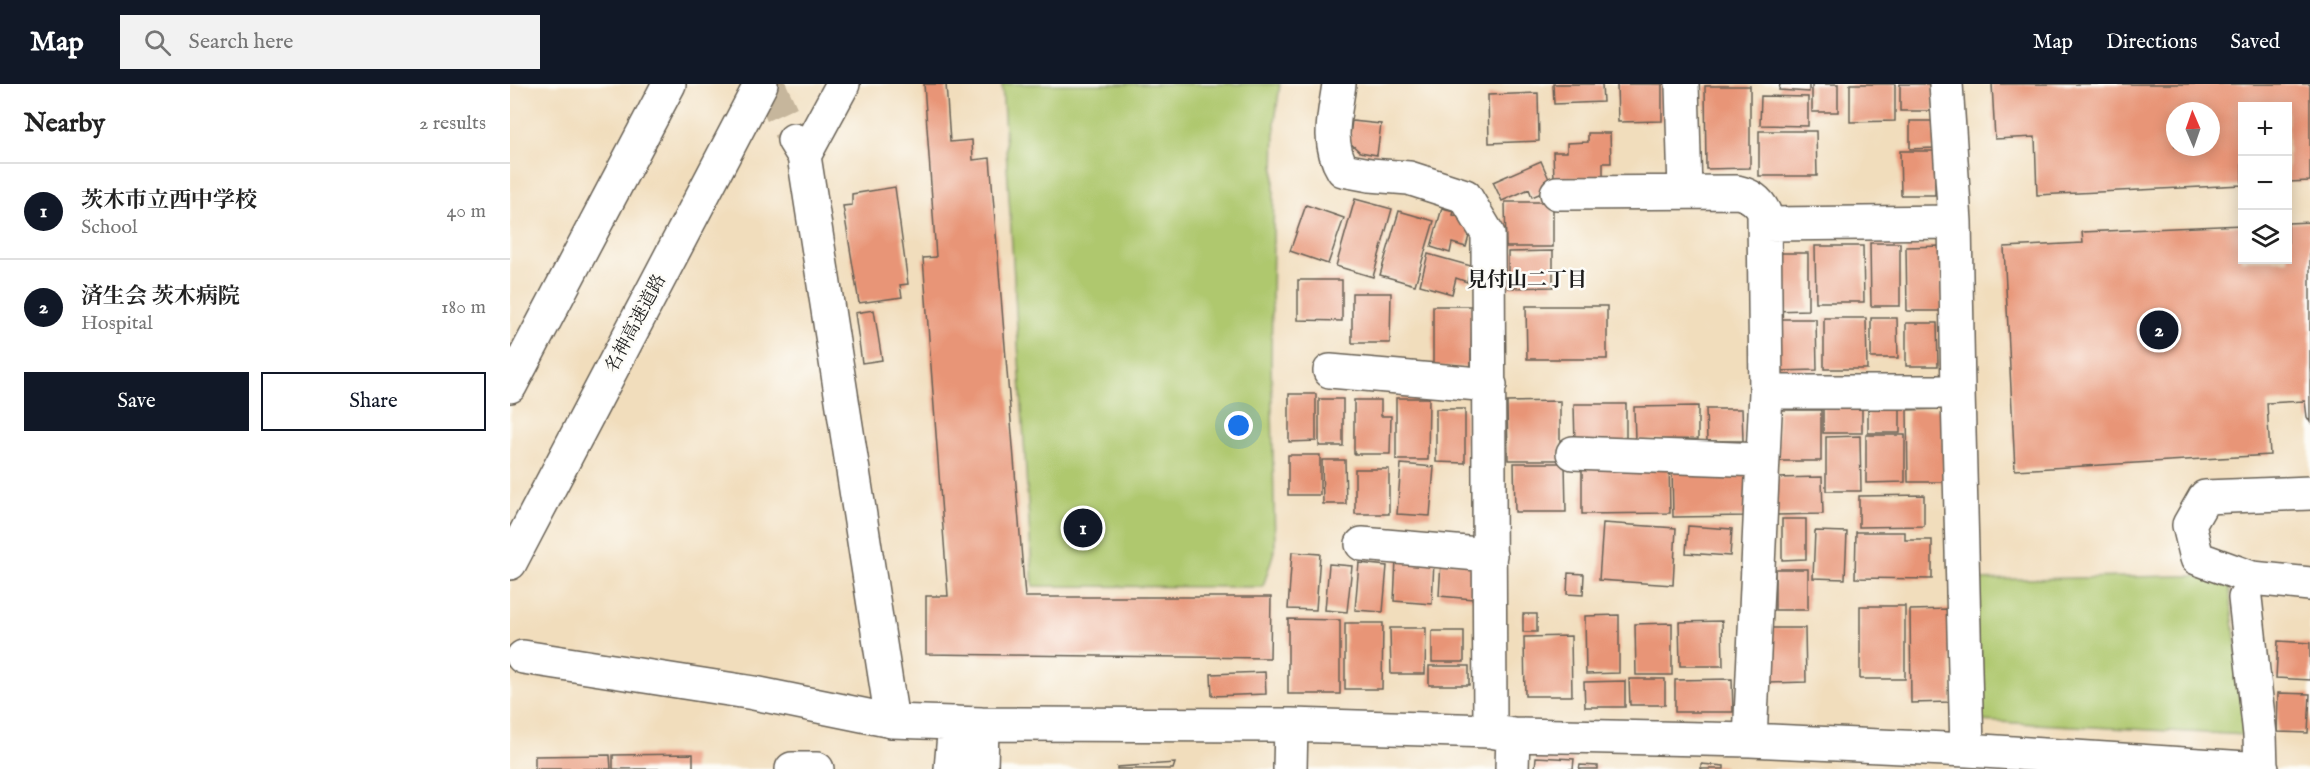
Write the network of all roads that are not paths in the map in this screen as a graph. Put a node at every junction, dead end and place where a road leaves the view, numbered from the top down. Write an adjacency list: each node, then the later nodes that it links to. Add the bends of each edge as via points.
1 (669, 84): 13 (main road)
2 (760, 84): 21 (main road, 名神高速道路)
3 (843, 84): 25 (main road, via 799,148)
4 (1339, 84): 12 (main road, via 1332,143 1343,170 1409,178 1465,196 1488,234)
5 (1682, 84): 7 (main road)
6 (1946, 84): 9 (main road)
7 (1685, 192): 8 (main road); 10 (main road, via 1746,194 1760,204)
8 (1557, 193)
9 (1954, 222): 10 (main road); 15 (main road)
10 (1765, 224): 14 (main road)
11 (1330, 371): 12 (main road)
12 (1490, 385): 20 (main road)
13 (510, 387)
14 (1766, 392): 15 (main road); 17 (main road)
15 (1958, 392): 30 (main road)
16 (1573, 453): 17 (main road)
17 (1763, 460): 29 (main road)
18 (2310, 493): 22 (main road, via 2205,497 2189,525 2197,558 2252,578)
19 (1362, 544): 20 (main road)
20 (1490, 555): 28 (main road)
21 (510, 562)
22 (2310, 584)
23 (2245, 598): 38 (main road)
24 (523, 657): 25 (main road, via 754,693)
25 (892, 721): 26 (main road)
26 (968, 724): 27 (main road); 34 (main road); 35 (main road)
27 (1291, 725): 28 (main road); 36 (main road)
28 (1501, 733): 29 (main road); 37 (main road)
29 (1750, 740): 30 (main road)
30 (1967, 750): 31 (main road)
31 (2122, 764): 38 (main road)
32 (792, 769): 33 (main road)
33 (817, 769)
34 (951, 769)
35 (981, 769)
36 (1290, 769)
37 (1512, 769)
38 (2262, 769)

